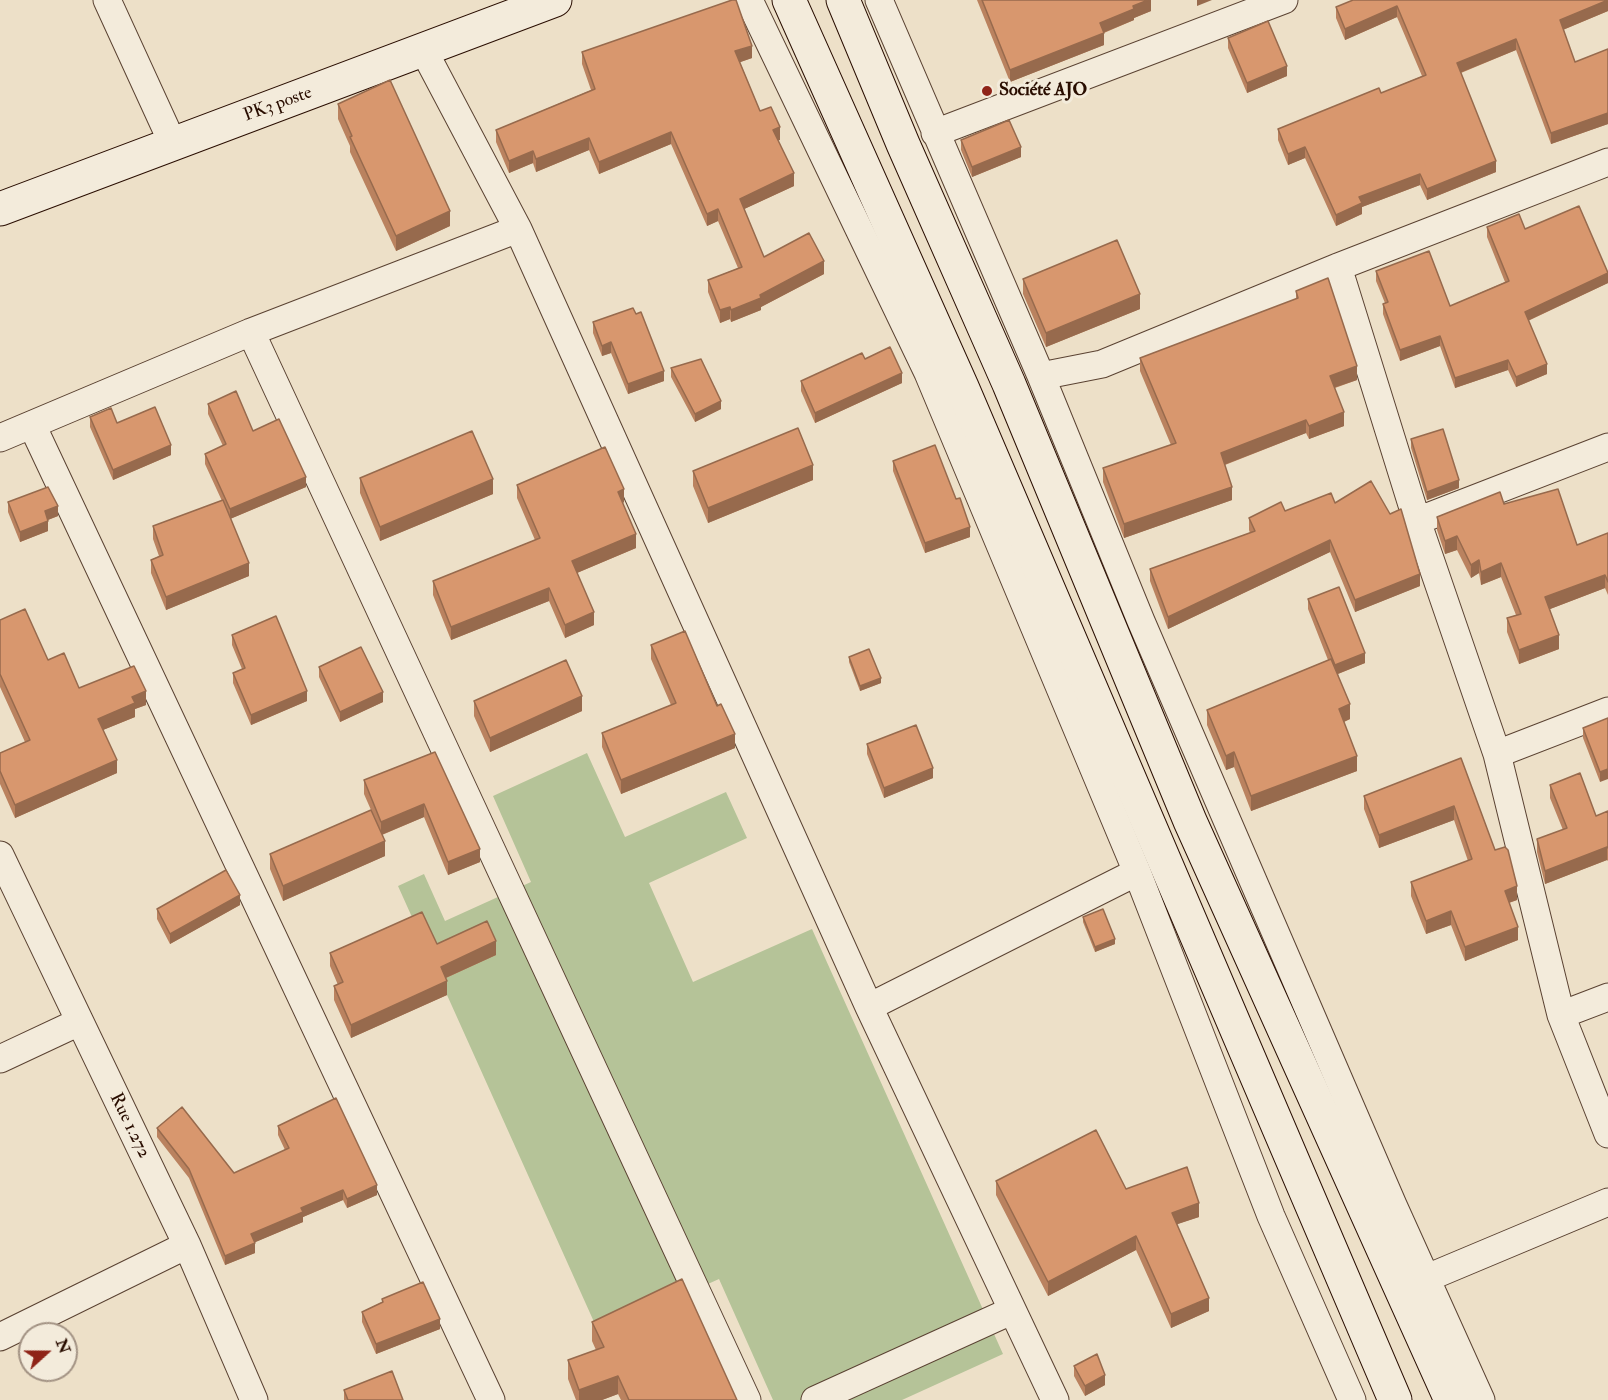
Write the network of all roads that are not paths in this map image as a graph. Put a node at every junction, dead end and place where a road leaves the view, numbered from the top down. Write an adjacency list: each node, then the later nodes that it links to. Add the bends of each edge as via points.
1 (107, 0): 10 (street)
2 (555, 0): 8 (street, PK3 poste)
3 (749, 0): 24 (street, via 928,373)
4 (789, 0): 42 (street, via 962,387)
5 (843, 0): 43 (street, via 1014,395 1190,820)
6 (879, 0): 9 (street)
7 (1284, 0): 9 (street)
8 (424, 51): 10 (street, PK3 poste); 13 (street)
9 (935, 133): 16 (street)
10 (173, 144): 12 (street, PK3 poste)
11 (1608, 162): 14 (street)
12 (0, 209)
13 (518, 229): 15 (street); 26 (street)
14 (1338, 267): 16 (street, via 1102,364); 20 (street)
15 (251, 332): 17 (street); 38 (street)
16 (1041, 376): 33 (street, via 1141,621)
17 (32, 425): 18 (street); 37 (street)
18 (0, 438)
19 (1608, 447): 20 (street)
20 (1417, 521): 22 (street)
21 (1608, 711): 22 (street)
22 (1497, 754): 27 (street)
23 (0, 855): 28 (street, Rue 1.272)
24 (1137, 872): 26 (street); 41 (street, via 1271,1216)
25 (1608, 997): 27 (street)
26 (869, 1007): 34 (street)
27 (1561, 1014): 30 (street)
28 (79, 1022): 29 (street); 32 (street, Rue 1.272)
29 (0, 1059)
30 (1608, 1134)
31 (1608, 1202): 33 (street)
32 (187, 1245): 35 (street); 36 (street, Rue 1.272)
33 (1427, 1278): 44 (street)
34 (1011, 1311): 39 (street); 40 (street)
35 (0, 1337)
36 (254, 1400)
37 (492, 1400)
38 (747, 1400)
39 (815, 1400)
40 (1055, 1400)
41 (1352, 1400)
42 (1395, 1400)
43 (1450, 1400)
44 (1481, 1400)

